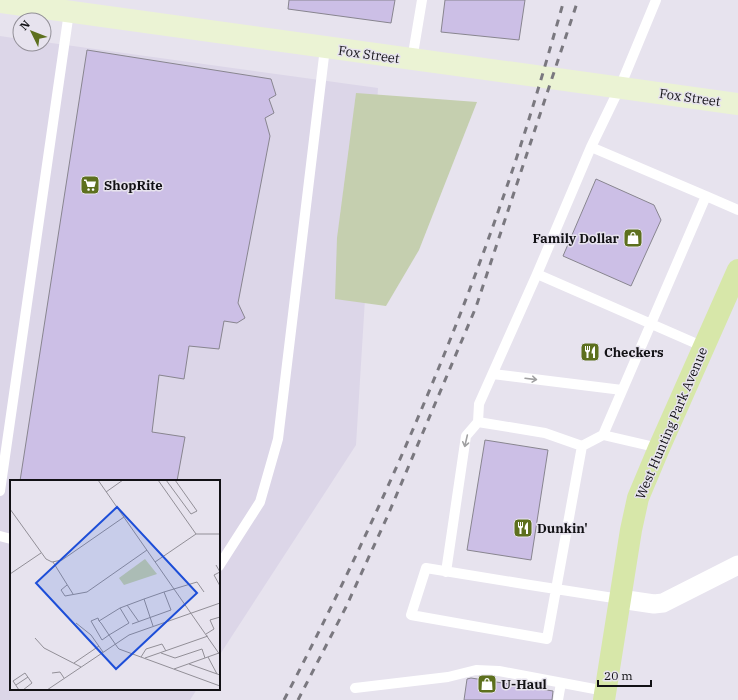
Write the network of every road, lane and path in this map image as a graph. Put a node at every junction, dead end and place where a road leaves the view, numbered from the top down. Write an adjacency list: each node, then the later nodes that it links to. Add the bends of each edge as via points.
1 (422, 0): 6 (lane)
2 (656, 0): 7 (lane)
3 (0, 2): 4 (street, Fox Street)
4 (69, 12): 5 (street, Fox Street); 22 (lane)
5 (325, 48): 6 (street, Fox Street); 25 (lane, via 278,439 260,502)
6 (412, 60): 7 (street, Fox Street)
7 (620, 87): 8 (street, Fox Street); 9 (lane)
8 (738, 104)
9 (591, 147): 10 (lane); 13 (lane)
10 (706, 196): 11 (lane); 14 (lane)
11 (738, 210)
12 (738, 270): 15 (main road, West Hunting Park Avenue)
13 (537, 274): 14 (lane); 16 (lane)
14 (651, 324): 15 (lane); 17 (lane)
15 (704, 347): 21 (main road, West Hunting Park Avenue)
16 (493, 374): 17 (lane, one-way to 17); 18 (lane, via 479,404)
17 (622, 390): 19 (lane)
18 (478, 422): 20 (lane, via 545,433); 27 (lane, one-way to 27, via 466,436)
19 (602, 434): 20 (lane); 21 (lane)
20 (582, 446): 28 (lane)
21 (659, 448): 29 (main road, West Hunting Park Avenue, via 643,484 634,514)
22 (0, 491)
23 (0, 536): 24 (lane)
24 (10, 539)
25 (220, 564)
26 (738, 565): 29 (street, via 663,603)
27 (446, 572): 28 (lane); 28 (lane, via 426,568 410,614 547,639)
28 (555, 589): 29 (lane)
29 (620, 599): 32 (main road, West Hunting Park Avenue)
30 (561, 683): 31 (lane, via 499,671 476,670 448,677); 32 (lane); 33 (lane)
31 (355, 688)
32 (604, 696)
33 (558, 700)

